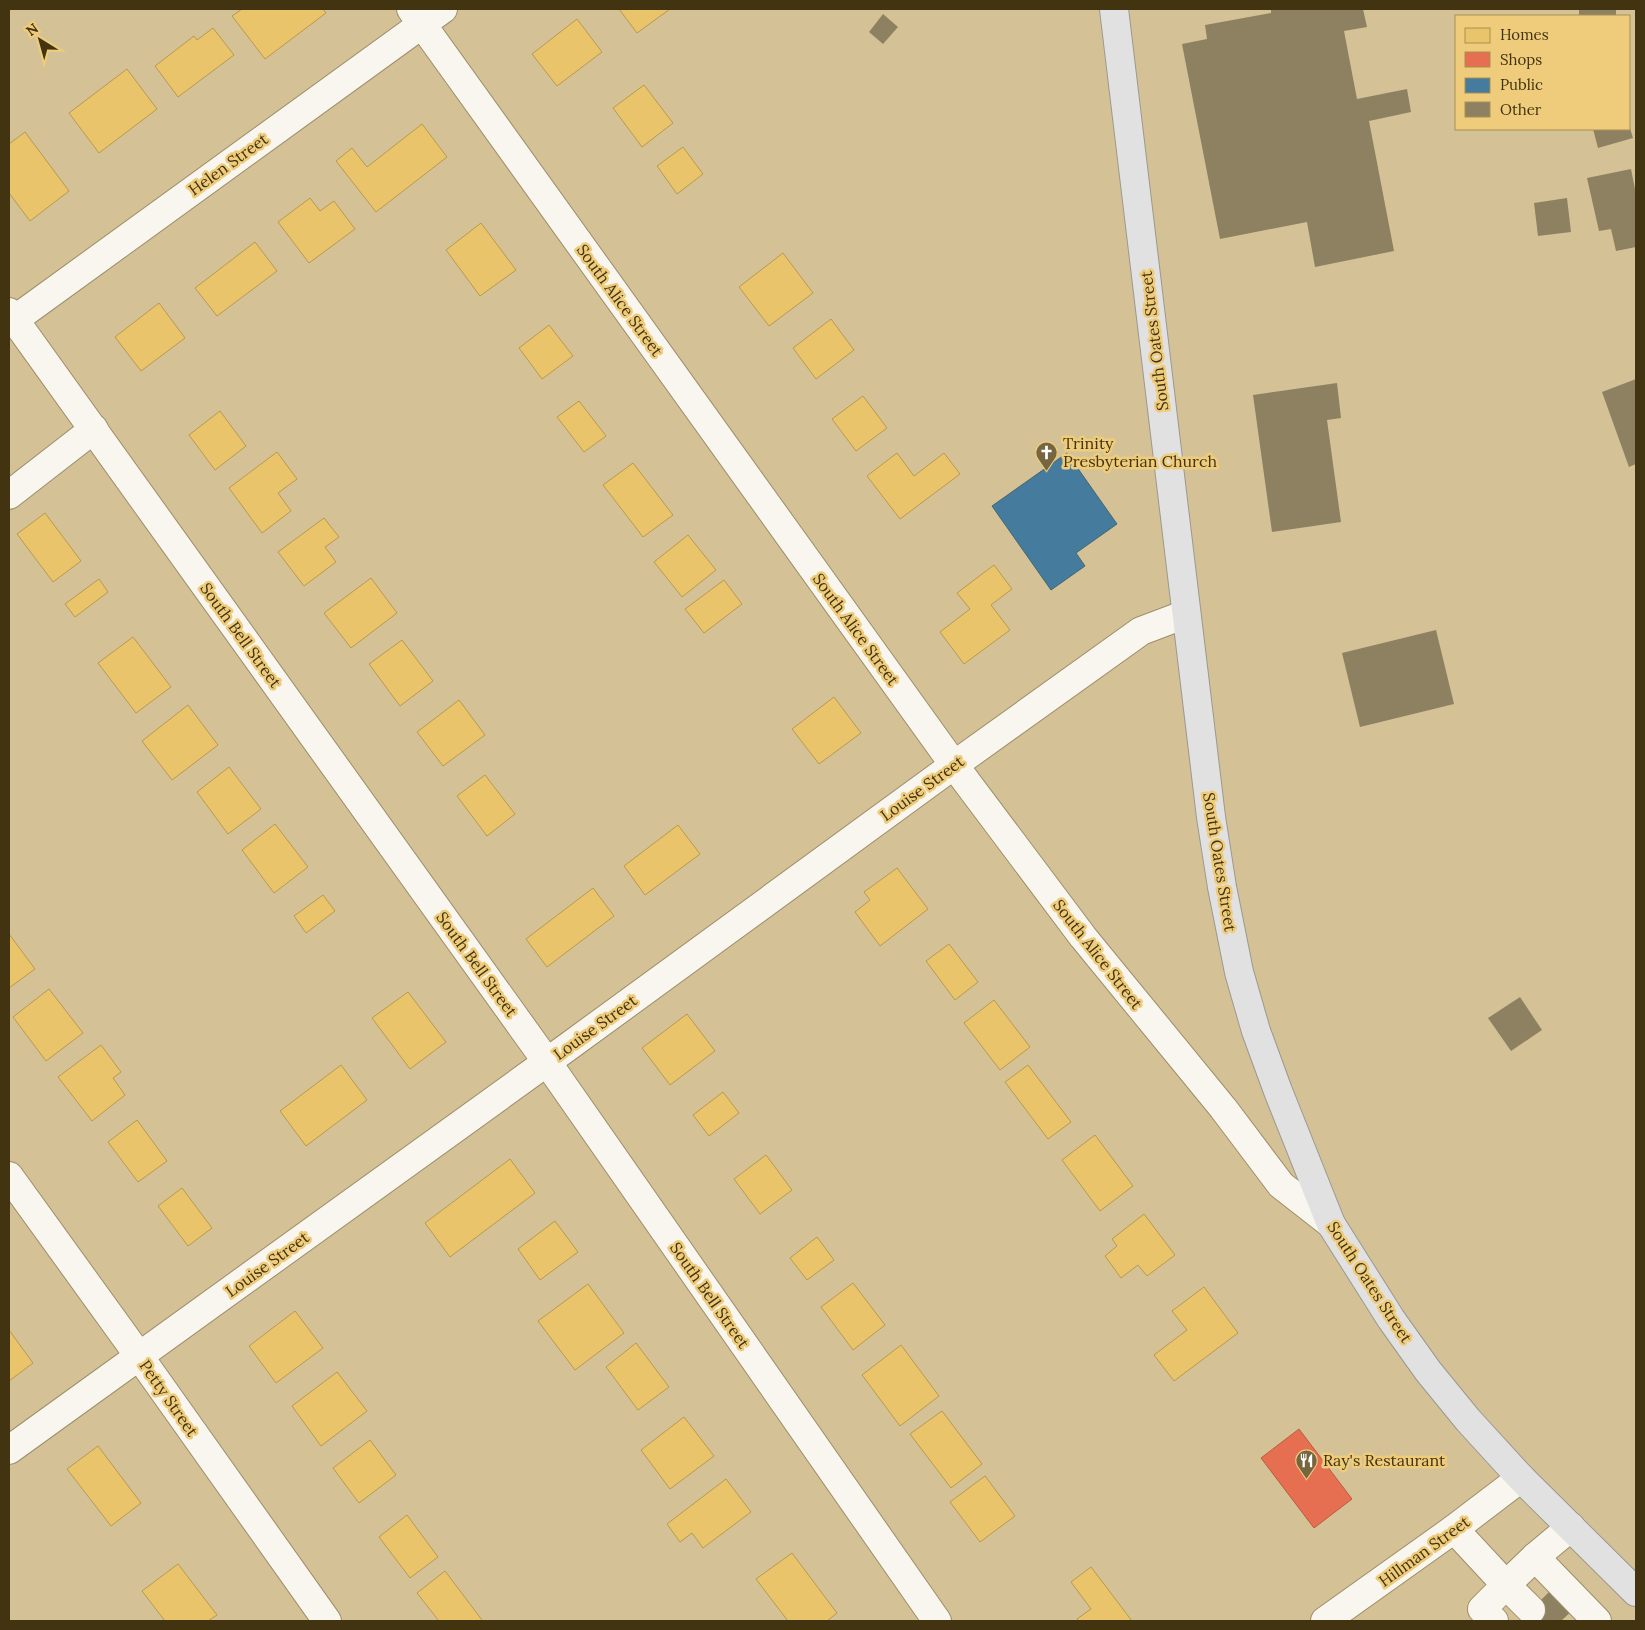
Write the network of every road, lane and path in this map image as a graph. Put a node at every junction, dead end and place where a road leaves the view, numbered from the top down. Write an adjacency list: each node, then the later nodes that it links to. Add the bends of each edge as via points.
1 (1114, 9): 6 (main road, South Oates Street)
2 (425, 14): 3 (street, Helen Street); 7 (street, South Alice Street)
3 (11, 316): 4 (street, South Bell Street)
4 (94, 429): 5 (street); 8 (street, South Bell Street)
5 (9, 495)
6 (1186, 614): 7 (street, Louise Street, via 1141,632); 10 (main road, South Oates Street, via 1211,817 1239,972 1256,1031)
7 (954, 765): 8 (street, Louise Street); 10 (street, South Alice Street, via 1083,937 1223,1108 1281,1185)
8 (547, 1062): 11 (street, Louise Street); 21 (street, South Bell Street)
9 (9, 1176): 11 (street, Petty Street)
10 (1331, 1224): 13 (main road, South Oates Street, via 1428,1371)
11 (139, 1356): 12 (street, Louise Street); 20 (street, Petty Street)
12 (9, 1450)
13 (1521, 1478): 14 (main road, South Oates Street); 15 (street, Hillman Street)
14 (1571, 1527): 16 (street); 18 (main road, South Oates Street)
15 (1454, 1529): 17 (street); 22 (street, Hillman Street)
16 (1535, 1557): 17 (street); 24 (street)
17 (1506, 1585): 19 (street); 23 (street, via 1482,1609)
18 (1636, 1592)
19 (1531, 1610)
20 (327, 1621)
21 (937, 1621)
22 (1325, 1621)
23 (1494, 1621)
24 (1597, 1621)

